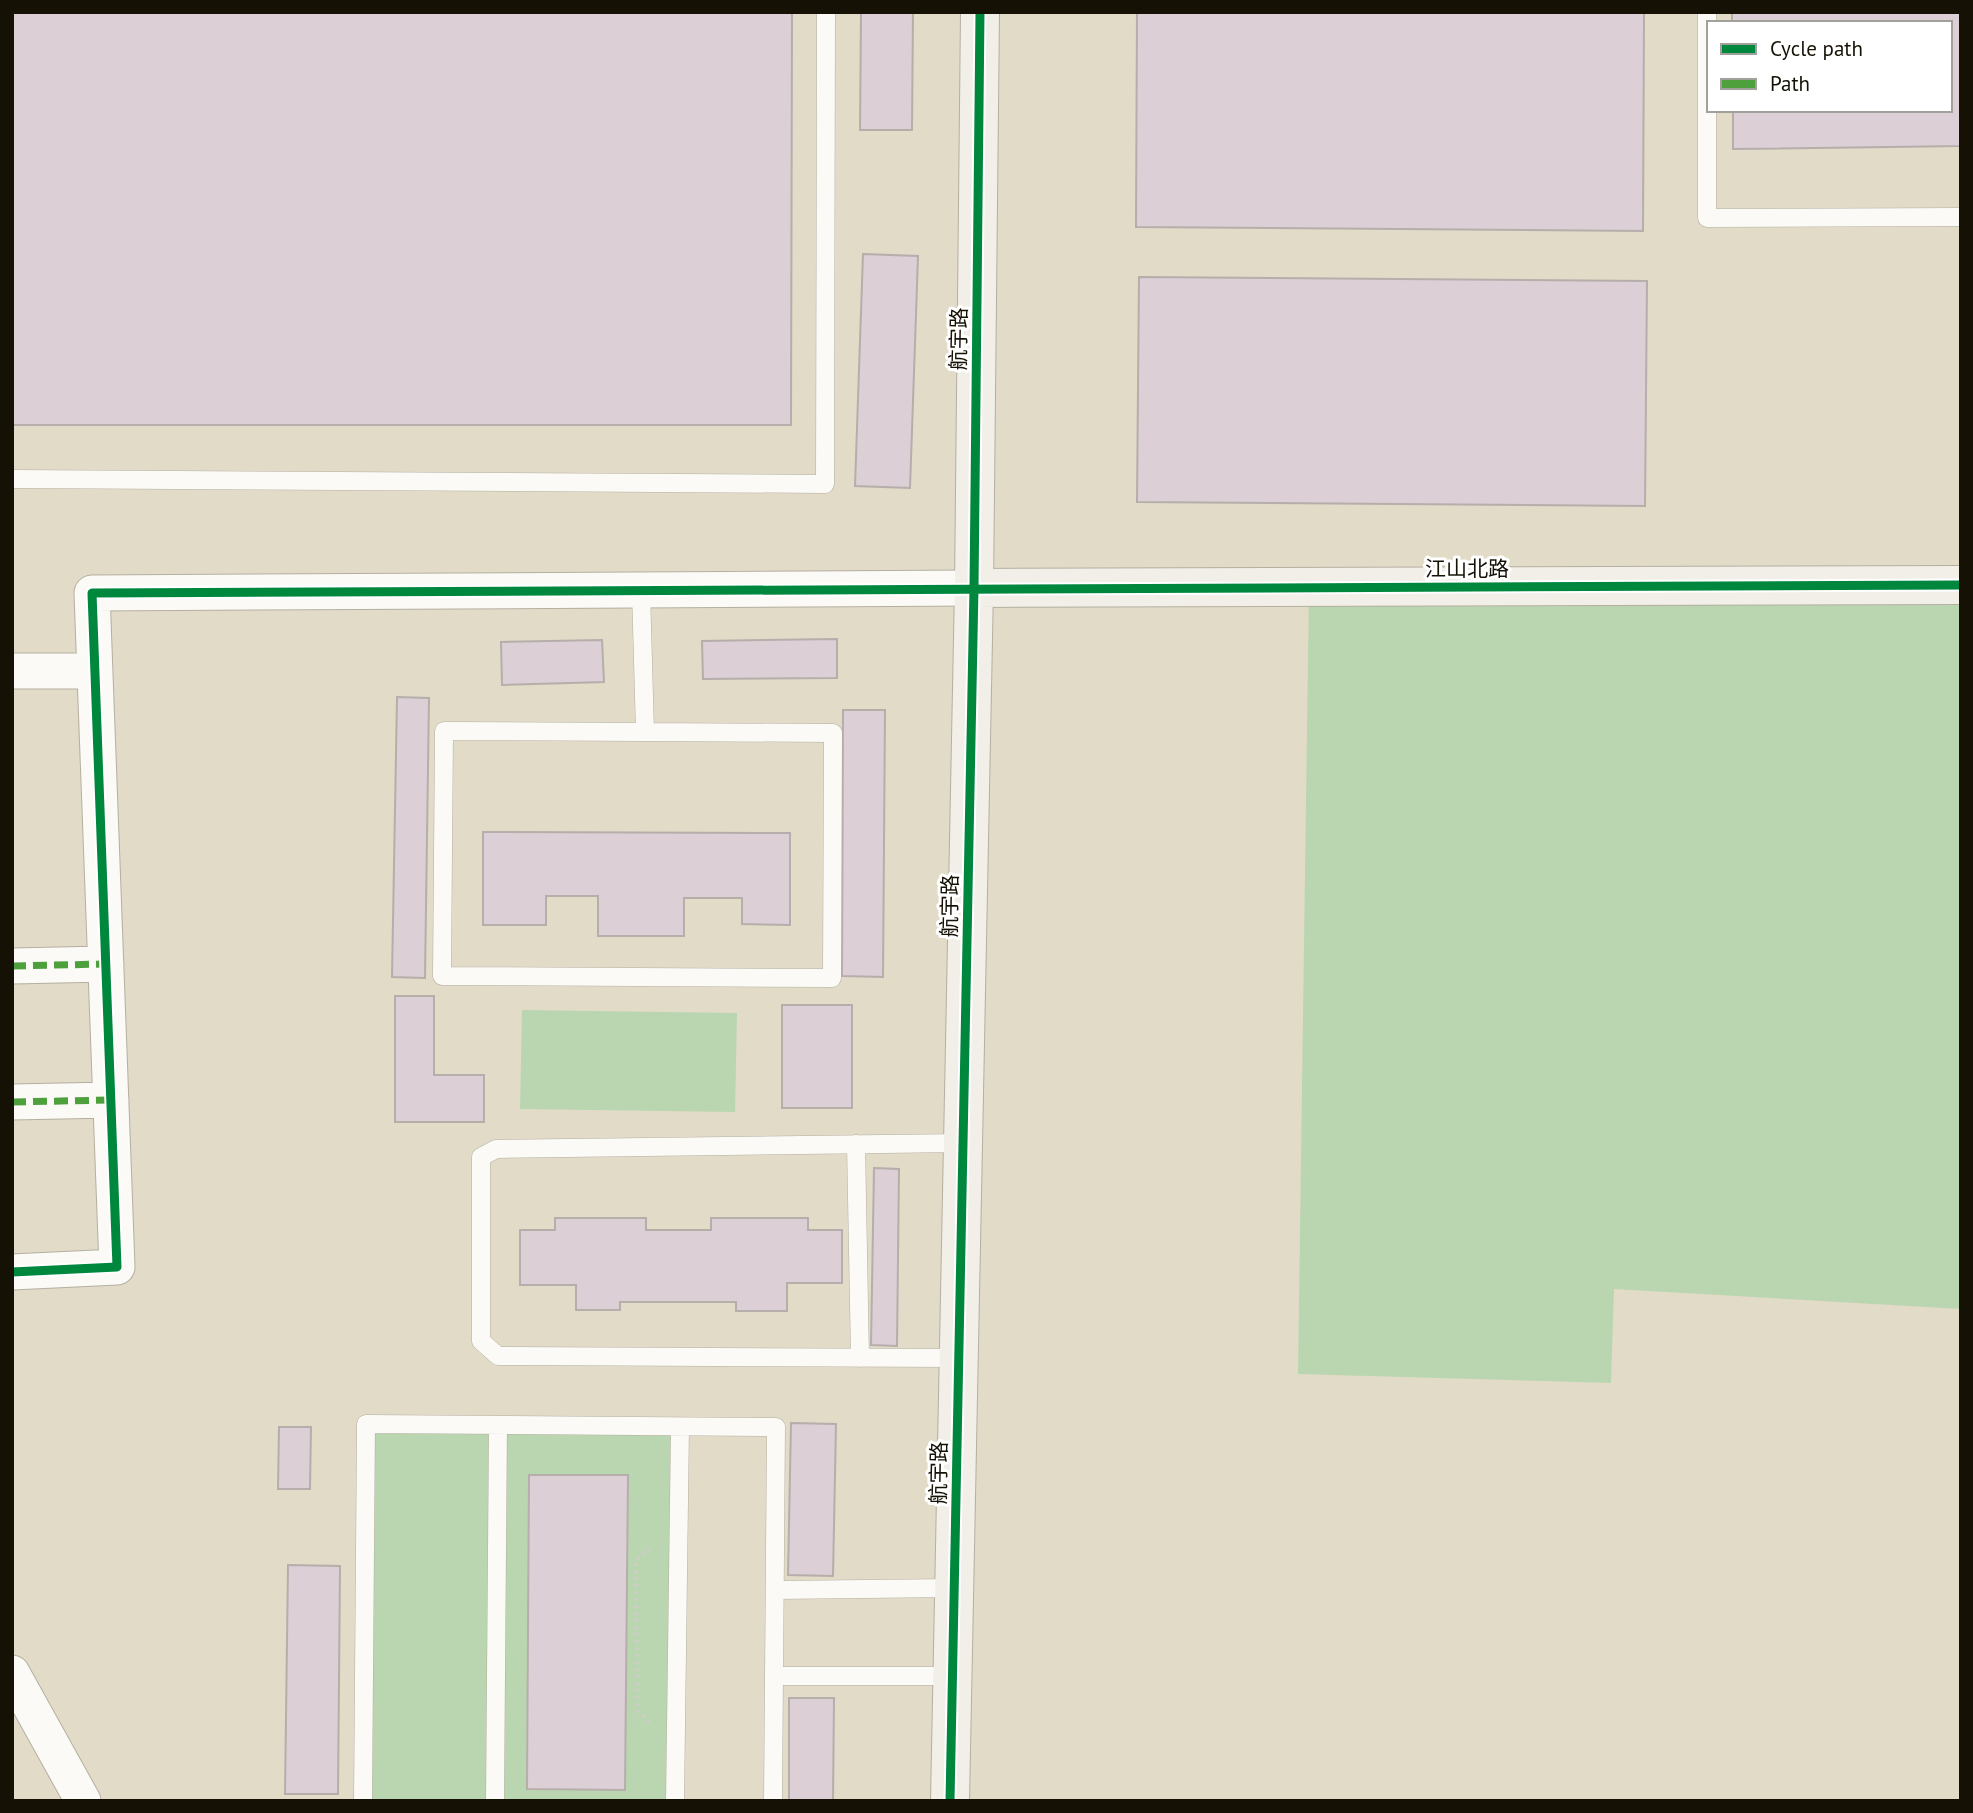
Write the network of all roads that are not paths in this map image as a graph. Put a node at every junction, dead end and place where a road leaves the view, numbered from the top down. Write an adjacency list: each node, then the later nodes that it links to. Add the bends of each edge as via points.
1 (826, 12): 5 (lane, via 825,484)
2 (980, 12): 7 (street, 航宇路)
3 (1707, 12): 4 (lane, via 1707,218)
4 (1961, 217)
5 (12, 480)
6 (1961, 585): 7 (street, 江山北路)
7 (974, 588): 8 (street); 16 (street, 航宇路)
8 (641, 590): 10 (street, via 92,593); 11 (lane)
9 (12, 671): 10 (street)
10 (95, 671): 12 (street)
11 (645, 732): 11 (lane, via 444,731 442,976 832,978 833,733)
12 (106, 964): 13 (street); 14 (street)
13 (12, 966)
14 (111, 1100): 15 (street); 18 (street, via 117,1267)
15 (12, 1102)
16 (963, 1143): 17 (lane); 20 (street, 航宇路)
17 (856, 1144): 19 (lane); 19 (lane, via 496,1149 481,1157 481,1340 498,1356)
18 (12, 1272)
19 (860, 1358): 20 (lane)
20 (958, 1358): 23 (street, 航宇路)
21 (498, 1425): 22 (lane); 30 (lane, via 366,1423); 31 (lane)
22 (680, 1427): 24 (lane, via 776,1427); 32 (lane)
23 (954, 1588): 24 (lane); 27 (street, 航宇路)
24 (775, 1590): 26 (lane)
25 (12, 1673): 28 (street)
26 (774, 1676): 27 (lane); 33 (lane)
27 (952, 1676): 34 (street, 航宇路)
28 (23, 1719): 29 (street)
29 (83, 1801)
30 (363, 1801)
31 (495, 1801)
32 (675, 1801)
33 (773, 1801)
34 (950, 1801)

